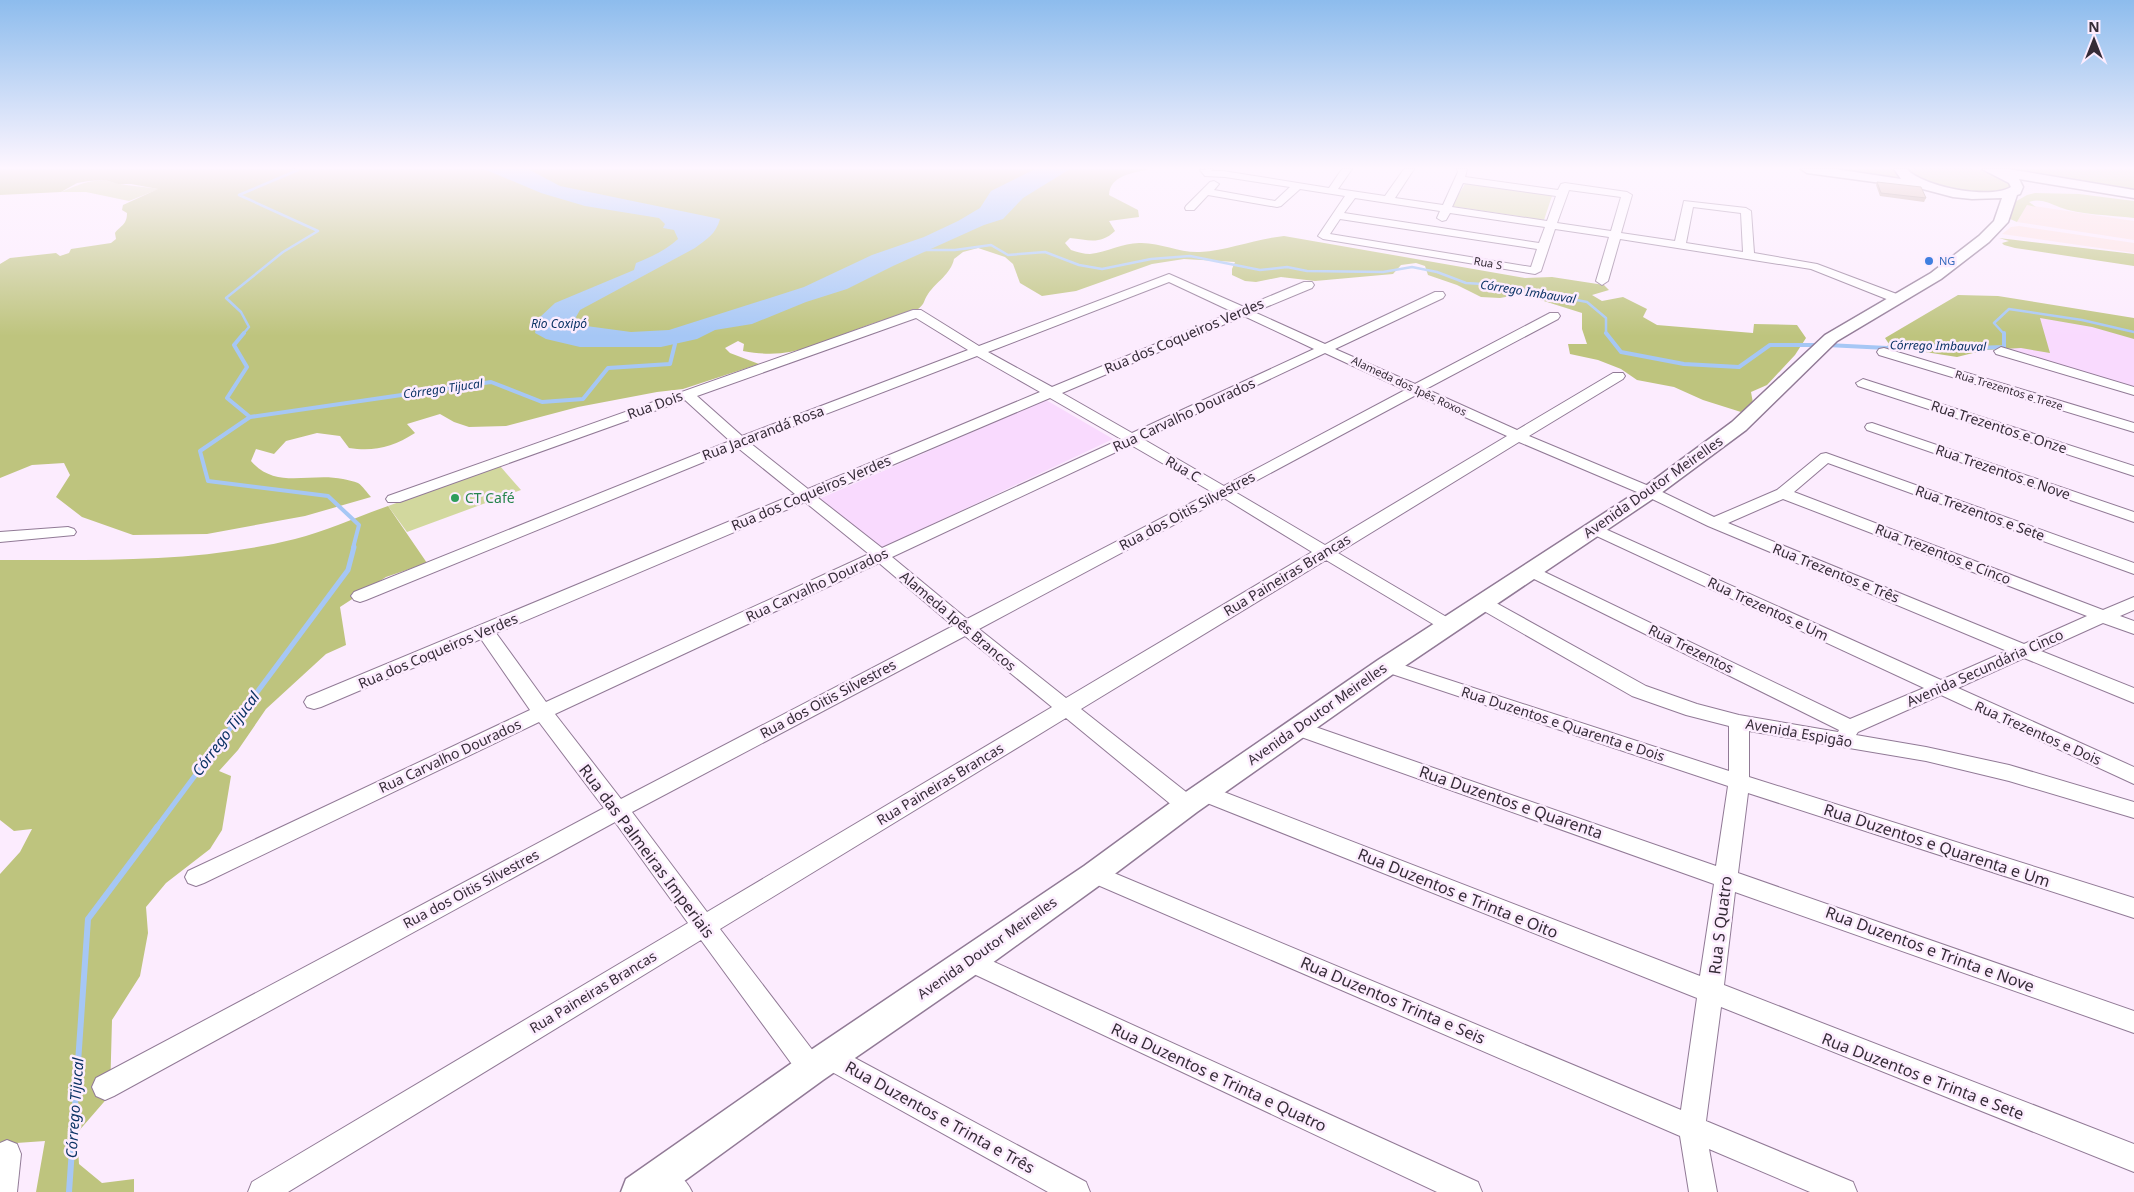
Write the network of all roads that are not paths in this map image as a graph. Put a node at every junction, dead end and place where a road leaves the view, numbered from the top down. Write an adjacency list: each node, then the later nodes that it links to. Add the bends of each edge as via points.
1 (1331, 225): 10 (street, Rua S, via 1323,236)
2 (1372, 225): 10 (street)
3 (1439, 225): 10 (street)
4 (1551, 225): 9 (street); 12 (street)
5 (1619, 225): 9 (street)
6 (1684, 225): 11 (street)
7 (1747, 225): 13 (street)
8 (1986, 225): 18 (main road, Avenida Doutor Meirelles, via 1984,240 1936,276)
9 (1616, 235): 11 (street); 15 (street)
10 (1431, 241): 12 (street); 12 (street, Rua S, via 1535,271)
11 (1680, 245): 13 (street)
12 (1543, 247)
13 (1749, 256): 18 (street, via 1813,266)
14 (1169, 278): 19 (street, Alameda dos Ipês Roxos); 23 (street, Rua Jacarandá Rosa)
15 (1602, 281)
16 (1308, 284): 19 (street, Rua dos Coqueiros Verdes)
17 (1439, 295): 22 (street, Rua Carvalho Dourados)
18 (1898, 299): 39 (main road, Avenida Doutor Meirelles, via 1824,344 1739,426)
19 (1242, 311): 22 (street, Alameda dos Ipês Roxos); 30 (street, Rua dos Coqueiros Verdes)
20 (917, 313): 23 (street, Rua C); 31 (street, Rua Dois)
21 (1554, 316): 28 (street, Rua dos Oitis Silvestres)
22 (1326, 348): 28 (street, Alameda dos Ipês Roxos); 35 (street, Rua Carvalho Dourados)
23 (978, 351): 30 (street, Rua C); 36 (street, Rua Jacarandá Rosa)
24 (1884, 352): 33 (street, Rua Trezentos e Treze)
25 (2001, 352): 29 (street)
26 (1618, 376): 34 (street, Rua Paineiras Brancas)
27 (1863, 382): 37 (street, Rua Trezentos e Onze)
28 (1417, 390): 34 (street, Alameda dos Ipês Roxos); 38 (street, Rua dos Oitis Silvestres)
29 (2134, 391)
30 (1050, 392): 35 (street, Rua C); 41 (street, Rua dos Coqueiros Verdes)
31 (686, 394): 36 (street, Alameda Ipês Brancos); 42 (street, Rua Dois)
32 (1872, 427): 43 (street, Rua Trezentos e Nove)
33 (2134, 428)
34 (1520, 436): 39 (street, Alameda dos Ipês Roxos); 48 (street, Rua Paineiras Brancas)
35 (1132, 439): 38 (street, Rua C); 49 (street, Rua Carvalho Dourados)
36 (740, 442): 41 (street, Alameda Ipês Brancos); 52 (street, Rua Jacarandá Rosa)
37 (2134, 471)
38 (1224, 492): 48 (street, Rua C); 57 (street, Rua dos Oitis Silvestres)
39 (1650, 492): 44 (street, Rua Trezentos e Três); 45 (main road, Avenida Doutor Meirelles)
40 (1783, 493): 44 (street); 50 (street, Rua Trezentos e Sete, via 1826,457); 55 (street, Rua Trezentos e Cinco)
41 (807, 495): 49 (street, Alameda Ipês Brancos); 59 (street, Rua dos Coqueiros Verdes)
42 (394, 500)
43 (2134, 517)
44 (1714, 523): 60 (street, Rua Trezentos e Três)
45 (1594, 529): 51 (main road, Avenida Doutor Meirelles); 62 (street, Rua Trezentos e Um)
46 (68, 532): 47 (street)
47 (0, 537)
48 (1324, 552): 56 (street, Rua C); 65 (street, Rua Paineiras Brancas)
49 (881, 556): 57 (street, Alameda Ipês Brancos); 66 (street, Rua Carvalho Dourados)
50 (2134, 569)
51 (1532, 571): 53 (main road, Avenida Doutor Meirelles); 69 (street, Rua Trezentos)
52 (360, 596)
53 (1484, 603): 56 (main road, Avenida Doutor Meirelles); 67 (street, Avenida Espigão, via 1639,691)
54 (2134, 603): 55 (street, Avenida Secundária Cinco)
55 (2103, 616): 58 (street, Rua Trezentos e Cinco); 60 (street, Avenida Secundária Cinco)
56 (1449, 626): 61 (main road, Avenida Doutor Meirelles)
57 (965, 628): 65 (street, Alameda Ipês Brancos); 73 (street, Rua dos Oitis Silvestres)
58 (2134, 628)
59 (485, 631): 64 (street, Rua dos Coqueiros Verdes); 66 (street, Rua das Palmeiras Imperiais)
60 (2023, 650): 62 (street, Avenida Secundária Cinco); 63 (street, Rua Trezentos e Três)
61 (1387, 666): 68 (main road, Avenida Doutor Meirelles); 71 (street, Rua Duzentos e Quarenta e Dois)
62 (1941, 689): 69 (street, Avenida Secundária Cinco); 70 (street, Rua Trezentos e Dois)
63 (2134, 696)
64 (314, 702)
65 (1065, 710): 72 (street, Alameda Ipês Brancos); 79 (street, Rua Paineiras Brancas)
66 (542, 712): 73 (street, Rua das Palmeiras Imperiais); 76 (street, Rua Carvalho Dourados)
67 (1739, 722): 69 (street, Avenida Espigão); 71 (street, Rua S Quatro)
68 (1297, 728): 72 (main road, Avenida Doutor Meirelles); 77 (street, Rua Duzentos e Quarenta)
69 (1846, 733): 74 (street, Avenida Espigão, via 2009,773)
70 (2134, 776)
71 (1739, 782): 77 (street, Rua S Quatro); 78 (street, Rua Duzentos e Quarenta e Um)
72 (1195, 799): 75 (main road, Avenida Doutor Meirelles); 81 (street, Rua Duzentos e Trinta e Oito)
73 (618, 810): 79 (street, Rua das Palmeiras Imperiais); 84 (street, Rua dos Oitis Silvestres)
74 (2134, 810)
75 (1094, 874): 80 (main road, Avenida Doutor Meirelles); 85 (street, Rua Duzentos Trinta e Seis)
76 (196, 877)
77 (1725, 877): 81 (street, Rua S Quatro); 82 (street, Rua Duzentos e Trinta e Nove)
78 (2134, 908)
79 (702, 926): 83 (street, Rua das Palmeiras Imperiais); 90 (street, Rua Paineiras Brancas)
80 (970, 961): 83 (main road, Avenida Doutor Meirelles); 92 (street, Rua Duzentos e Trinta e Quatro)
81 (1711, 993): 85 (street, Rua S Quatro); 87 (street, Rua Duzentos e Trinta e Sete)
82 (2134, 1022)
83 (820, 1063): 88 (main road, Avenida Doutor Meirelles); 91 (street, Rua Duzentos e Trinta e Três)
84 (105, 1087)
85 (1692, 1127): 93 (street, Rua S Quatro); 94 (street, Rua Duzentos Trinta e Seis)
86 (7, 1154): 89 (street)
87 (2134, 1158)
88 (659, 1187)
89 (3, 1192)
90 (262, 1192)
91 (1076, 1192)
92 (1468, 1192)
93 (1703, 1192)
94 (1842, 1192)

